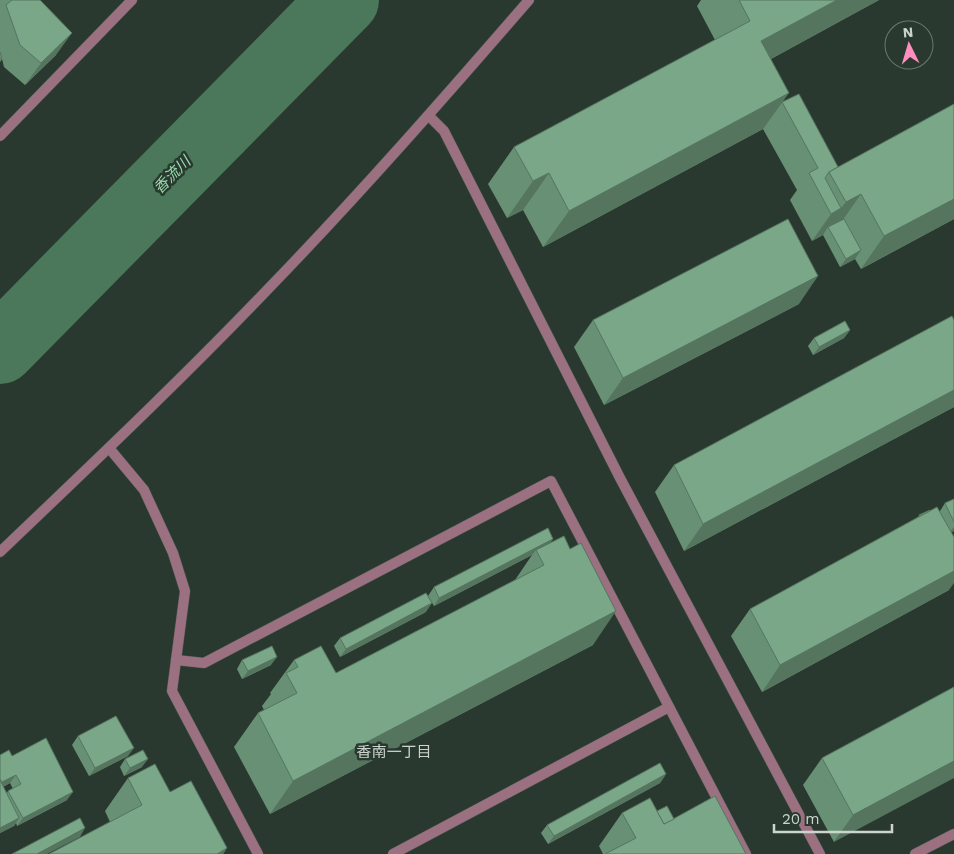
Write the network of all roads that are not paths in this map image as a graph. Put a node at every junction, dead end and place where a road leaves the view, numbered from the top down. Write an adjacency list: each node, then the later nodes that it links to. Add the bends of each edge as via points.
1 (132, 0): 4 (street)
2 (528, 0): 3 (street)
3 (429, 116): 5 (street, via 269,288); 13 (street, via 444,131 620,478)
4 (0, 136)
5 (109, 448): 6 (street); 7 (street, via 144,490 173,552 185,591)
6 (0, 552)
7 (176, 660): 8 (street, via 204,663 551,481); 10 (street, via 172,691)
8 (670, 707): 11 (street); 12 (street)
9 (954, 834): 14 (street)
10 (258, 854)
11 (392, 854)
12 (746, 854)
13 (820, 854)
14 (915, 854)

